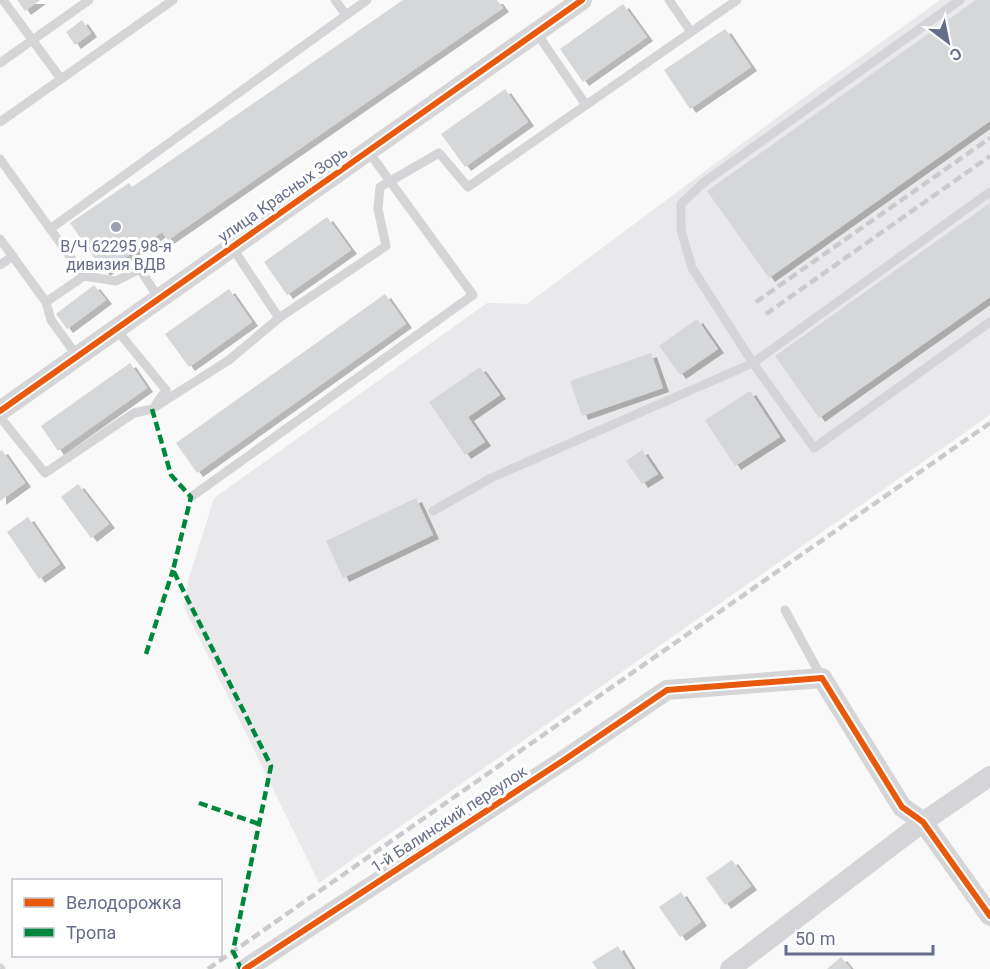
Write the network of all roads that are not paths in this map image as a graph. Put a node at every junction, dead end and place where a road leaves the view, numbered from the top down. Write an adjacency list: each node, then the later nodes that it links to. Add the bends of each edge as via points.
1 (3, 0): 13 (lane)
2 (89, 0): 13 (lane)
3 (173, 0): 15 (lane)
4 (335, 0): 10 (lane)
5 (366, 0): 10 (lane)
6 (582, 0): 11 (street, улица Красных Зорь)
7 (669, 0): 12 (lane)
8 (736, 0): 12 (lane)
9 (960, 0): 34 (lane, via 703,183 681,204 681,230 692,268)
10 (346, 15): 22 (lane)
11 (536, 32): 16 (lane); 18 (street, улица Красных Зорь)
12 (691, 32): 16 (lane)
13 (32, 40): 14 (lane); 15 (lane)
14 (0, 63)
15 (61, 79): 17 (lane)
16 (586, 105): 20 (lane, via 468,187 439,153)
17 (0, 122)
18 (368, 151): 20 (lane); 24 (street, улица Красных Зорь)
19 (2, 164): 22 (lane)
20 (390, 180): 30 (lane, via 380,187 378,209 386,246); 38 (lane, via 473,295)
21 (990, 192): 34 (lane)
22 (50, 229): 27 (lane)
23 (0, 239): 25 (lane)
24 (232, 247): 28 (street, улица Красных Зорь); 30 (lane)
25 (13, 256): 26 (lane); 29 (lane)
26 (0, 265)
27 (84, 276): 28 (lane, via 116,281 140,269); 29 (lane)
28 (159, 298): 32 (street, улица Красных Зорь)
29 (46, 302): 33 (lane, via 51,320)
30 (279, 318): 35 (lane, via 229,360)
31 (990, 322): 34 (lane, via 814,448)
32 (116, 329): 33 (street, улица Красных Зорь); 35 (lane, via 166,390)
33 (77, 356): 36 (street, улица Красных Зорь)
34 (753, 363): 39 (lane, via 491,478)
35 (152, 409): 37 (lane, via 134,413 45,473)
36 (0, 411)
37 (0, 417)
38 (191, 497)
39 (433, 511)
40 (785, 610): 41 (lane)
41 (822, 678): 43 (street, via 902,807); 45 (street, 1-й Балинский переулок, via 667,690)
42 (990, 776): 43 (street)
43 (924, 822): 44 (street); 46 (street)
44 (990, 916)
45 (245, 969)
46 (730, 969)

